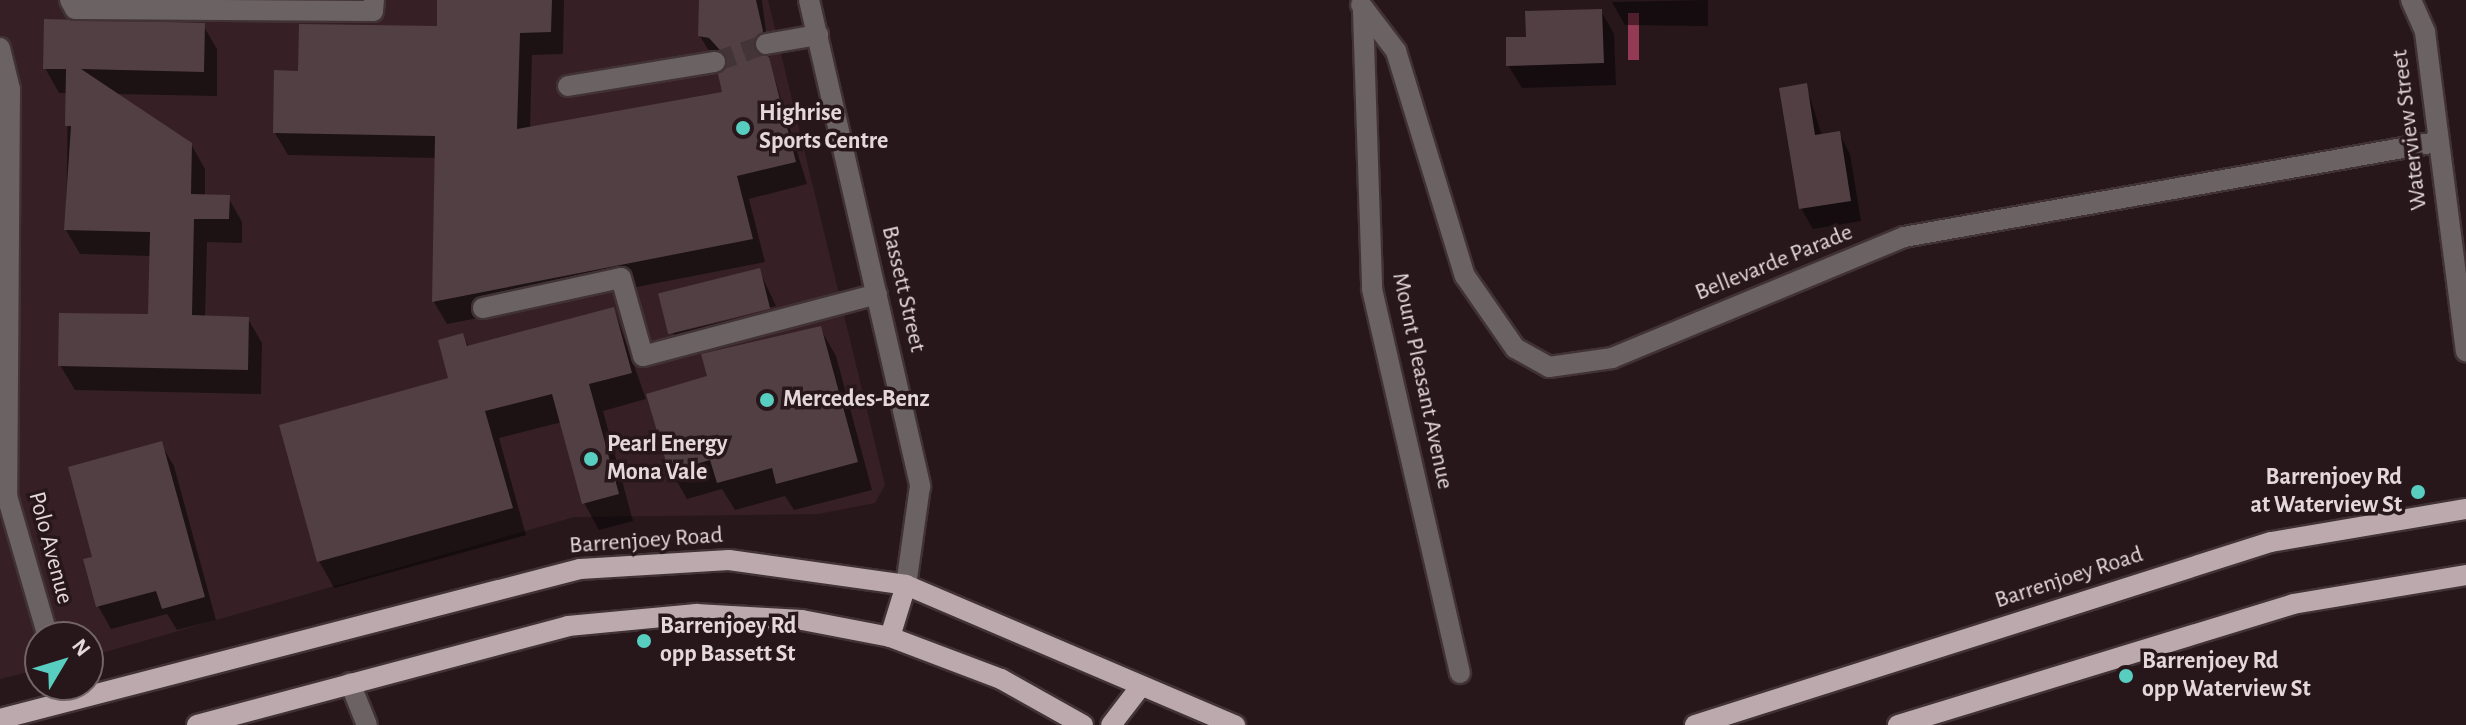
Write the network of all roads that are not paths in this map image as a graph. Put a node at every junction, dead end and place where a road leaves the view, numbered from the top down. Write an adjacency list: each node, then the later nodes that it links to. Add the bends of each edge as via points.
1 (70, 0): 2 (street, via 75,9 373,11)
2 (374, 0)
3 (809, 0): 6 (street, Bassett Street)
4 (2411, 0): 11 (street, Waterview Street, via 2425,32)
5 (1361, 2): 11 (street, Bellevarde Parade, via 1396,51 1465,276 1515,348 1549,367 1612,358 1904,237); 21 (street, Mount Pleasant Avenue, via 1372,289)
6 (818, 35): 7 (street); 13 (street, Bassett Street)
7 (766, 44)
8 (0, 48): 12 (street, Polo Avenue, via 10,89)
9 (715, 62): 10 (street)
10 (568, 86)
11 (2436, 142): 15 (street, Waterview Street)
12 (2, 226): 19 (street, Polo Avenue, via 7,496)
13 (877, 294): 14 (street, via 643,356 621,278); 18 (street, Bassett Street, via 920,486)
14 (483, 308)
15 (2466, 351)
16 (2466, 509): 32 (main road, Barrenjoey Road, via 2271,542)
17 (2466, 575): 33 (main road, via 2293,604)
18 (906, 585): 20 (main road, Bassett Street); 23 (main road, Barrenjoey Road, via 729,560 580,569); 24 (main road, Barrenjoey Road)
19 (43, 621)
20 (890, 637): 22 (main road, via 752,615 632,616); 29 (main road, via 1001,679)
21 (1460, 673)
22 (350, 683): 27 (main road); 28 (street)
23 (104, 684)
24 (1141, 686): 30 (main road); 31 (main road, Barrenjoey Road)
25 (46, 701): 26 (main road, Barrenjoey Road)
26 (0, 719)
27 (197, 725)
28 (367, 725)
29 (1083, 725)
30 (1111, 725)
31 (1235, 725)
32 (1695, 725)
33 (1898, 725)

